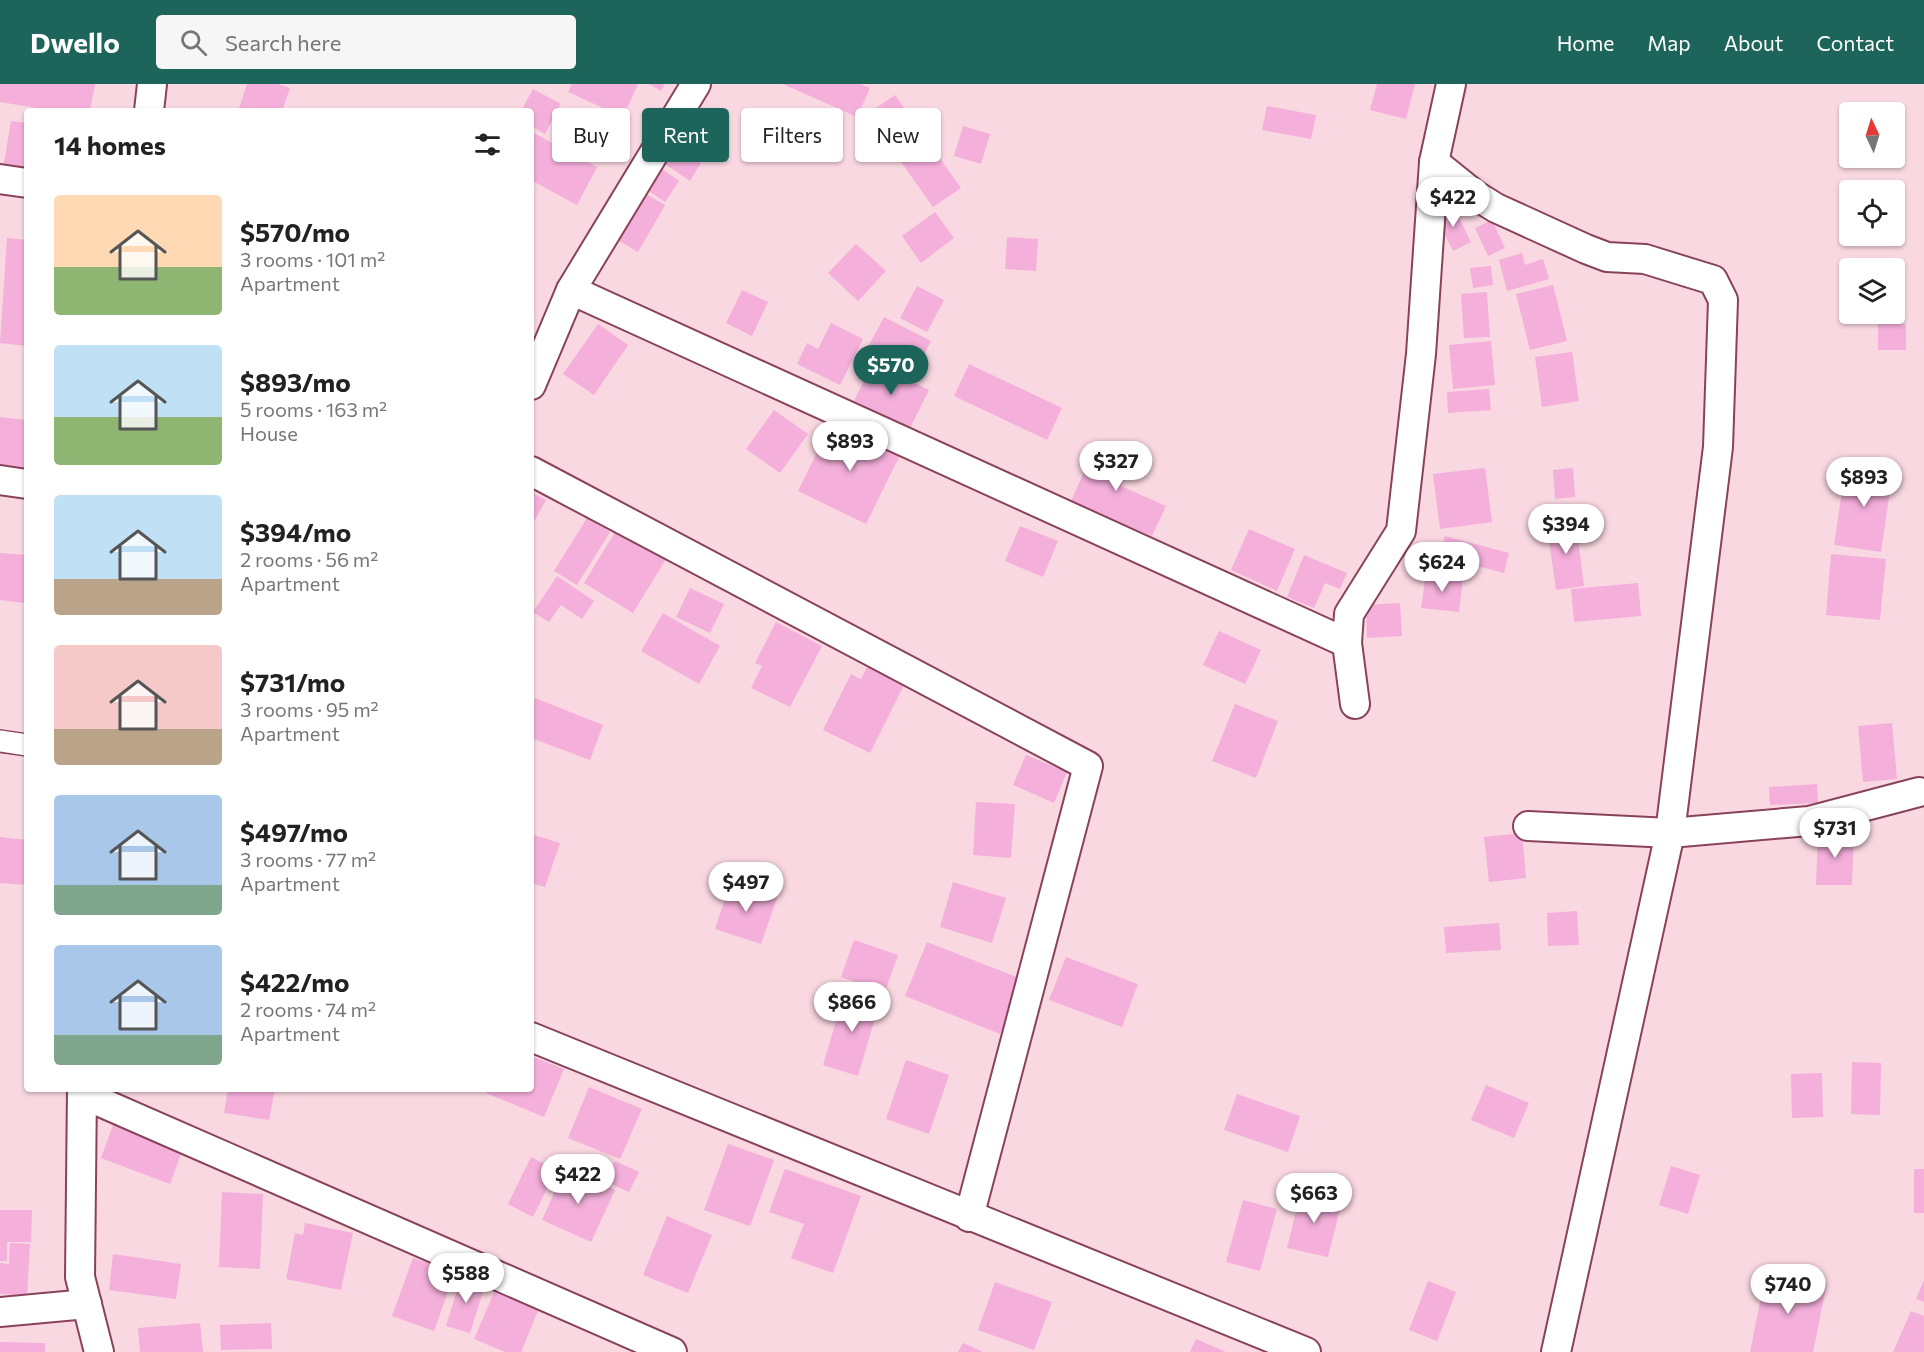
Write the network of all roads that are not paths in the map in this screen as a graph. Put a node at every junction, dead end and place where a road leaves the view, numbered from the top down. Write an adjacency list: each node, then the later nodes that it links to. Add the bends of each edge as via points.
1 (152, 84): 4 (street)
2 (696, 84): 8 (street)
3 (1451, 84): 5 (street)
4 (149, 108)
5 (1434, 162): 13 (street, via 1421,354 1401,531 1349,614); 19 (street, via 1496,208 1607,257 1645,259 1713,280 1724,300 1718,447)
6 (0, 179): 7 (street)
7 (24, 183)
8 (571, 290): 9 (street); 13 (street)
9 (534, 378)
10 (534, 473): 23 (street, via 1088,766)
11 (0, 480): 12 (street)
12 (24, 484)
13 (1347, 643): 14 (street)
14 (1355, 704)
15 (0, 741): 16 (street)
16 (24, 745)
17 (1919, 792): 19 (street, via 1809,821)
18 (1528, 826): 19 (street)
19 (1670, 833): 29 (street)
20 (534, 1038): 23 (street)
21 (82, 1092): 24 (street, via 80,1277)
22 (84, 1092): 27 (street)
23 (969, 1216): 28 (street)
24 (87, 1304): 25 (street); 26 (street)
25 (0, 1312)
26 (99, 1352)
27 (672, 1352)
28 (1306, 1352)
29 (1556, 1352)

